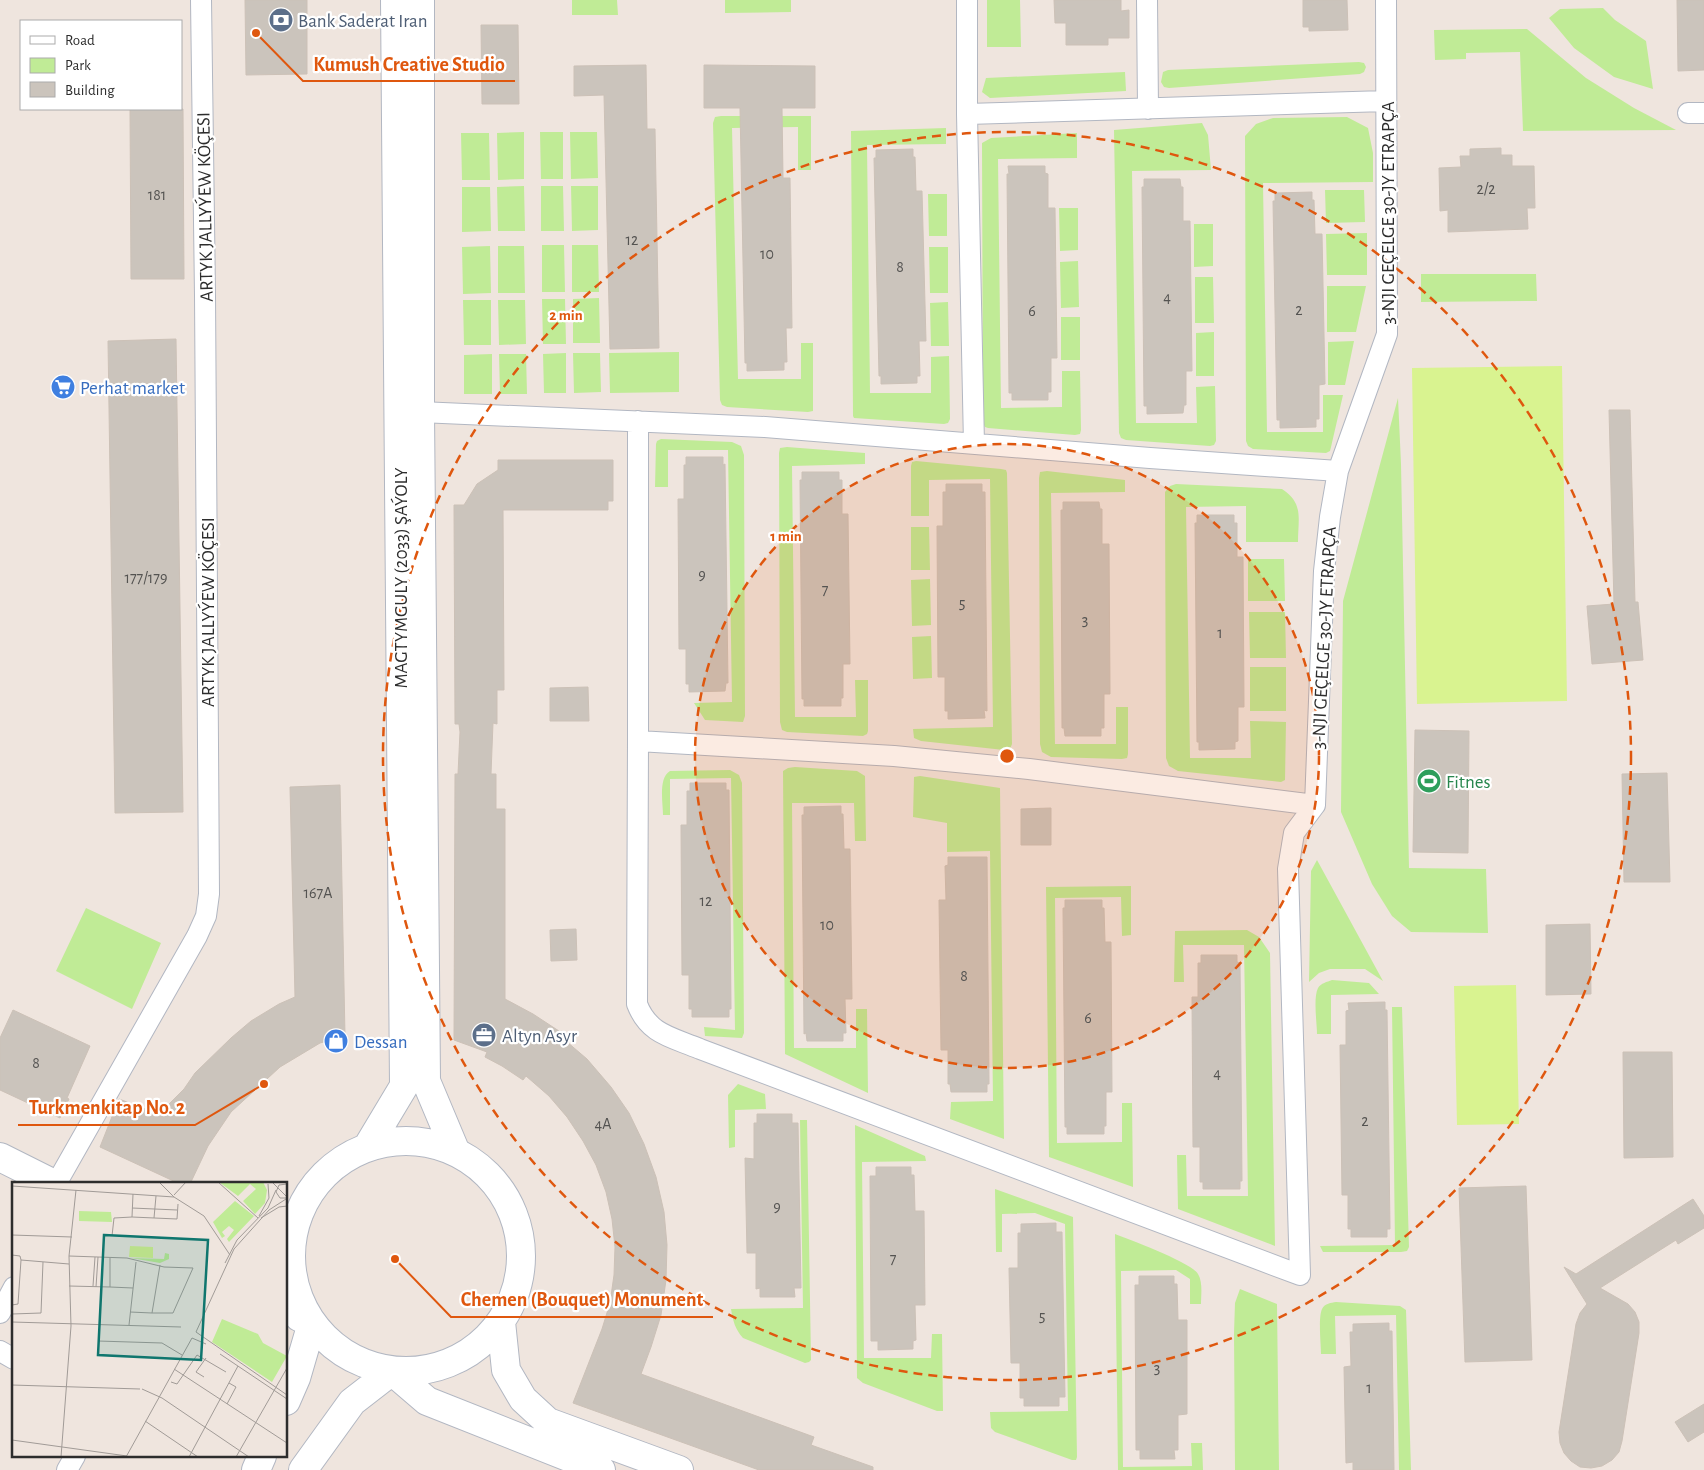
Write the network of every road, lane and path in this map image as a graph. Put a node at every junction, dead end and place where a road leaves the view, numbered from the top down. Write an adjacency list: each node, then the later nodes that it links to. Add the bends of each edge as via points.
1 (200, 0): 20 (street, ARTYK JALLYÝEW KÖÇESI, via 206,315 209,894 206,916 197,936)
2 (395, 0): 16 (main road, MAGTYMGULY (2033) ŞAÝOLY, via 404,1086)
3 (420, 0): 10 (main road, MAGTYMGULY (2033) ŞAÝOLY)
4 (967, 0): 9 (street)
5 (1147, 0): 8 (street)
6 (1386, 0): 7 (street, 3-NJI GEÇELGE 30-JY ETRAPÇA)
7 (1386, 101): 8 (street); 13 (street, 3-NJI GEÇELGE 30-JY ETRAPÇA, via 1387,334)
8 (1148, 109): 9 (street)
9 (967, 114): 12 (street)
10 (420, 412): 11 (street); 17 (main road, MAGTYMGULY (2033) ŞAÝOLY, via 426,1081)
11 (638, 421): 12 (street, via 765,427); 14 (street)
12 (974, 444): 13 (street)
13 (1338, 471): 15 (street, 3-NJI GEÇELGE 30-JY ETRAPÇA, via 1324,571)
14 (638, 740): 15 (street, via 981,764); 15 (street, via 637,1004 642,1017 654,1029 1300,1275 1288,870 1294,833)
15 (1315, 805)
16 (368, 1146): 17 (main road, via 420,1141); 21 (main road, via 340,1160)
17 (455, 1150): 25 (main road, via 476,1164 500,1190 516,1221 521,1256 516,1291)
18 (0, 1157): 19 (main road)
19 (51, 1182)
20 (56, 1182)
21 (294, 1211): 26 (main road, via 292,1270 298,1298)
22 (12, 1291): 24 (street)
23 (288, 1311): 26 (main road)
24 (0, 1313)
25 (501, 1322): 29 (main road, via 478,1346 451,1363 419,1371); 37 (main road, via 506,1370 523,1399 548,1422)
26 (312, 1323): 29 (main road, via 332,1344 366,1365); 30 (main road)
27 (0, 1351): 28 (street)
28 (12, 1358)
29 (392, 1371): 35 (main road, via 352,1402); 36 (main road, via 427,1401)
30 (288, 1396)
31 (74, 1458): 33 (street)
32 (261, 1458): 34 (main road)
33 (67, 1470)
34 (256, 1470)
35 (303, 1470)
36 (601, 1470)
37 (679, 1470)

